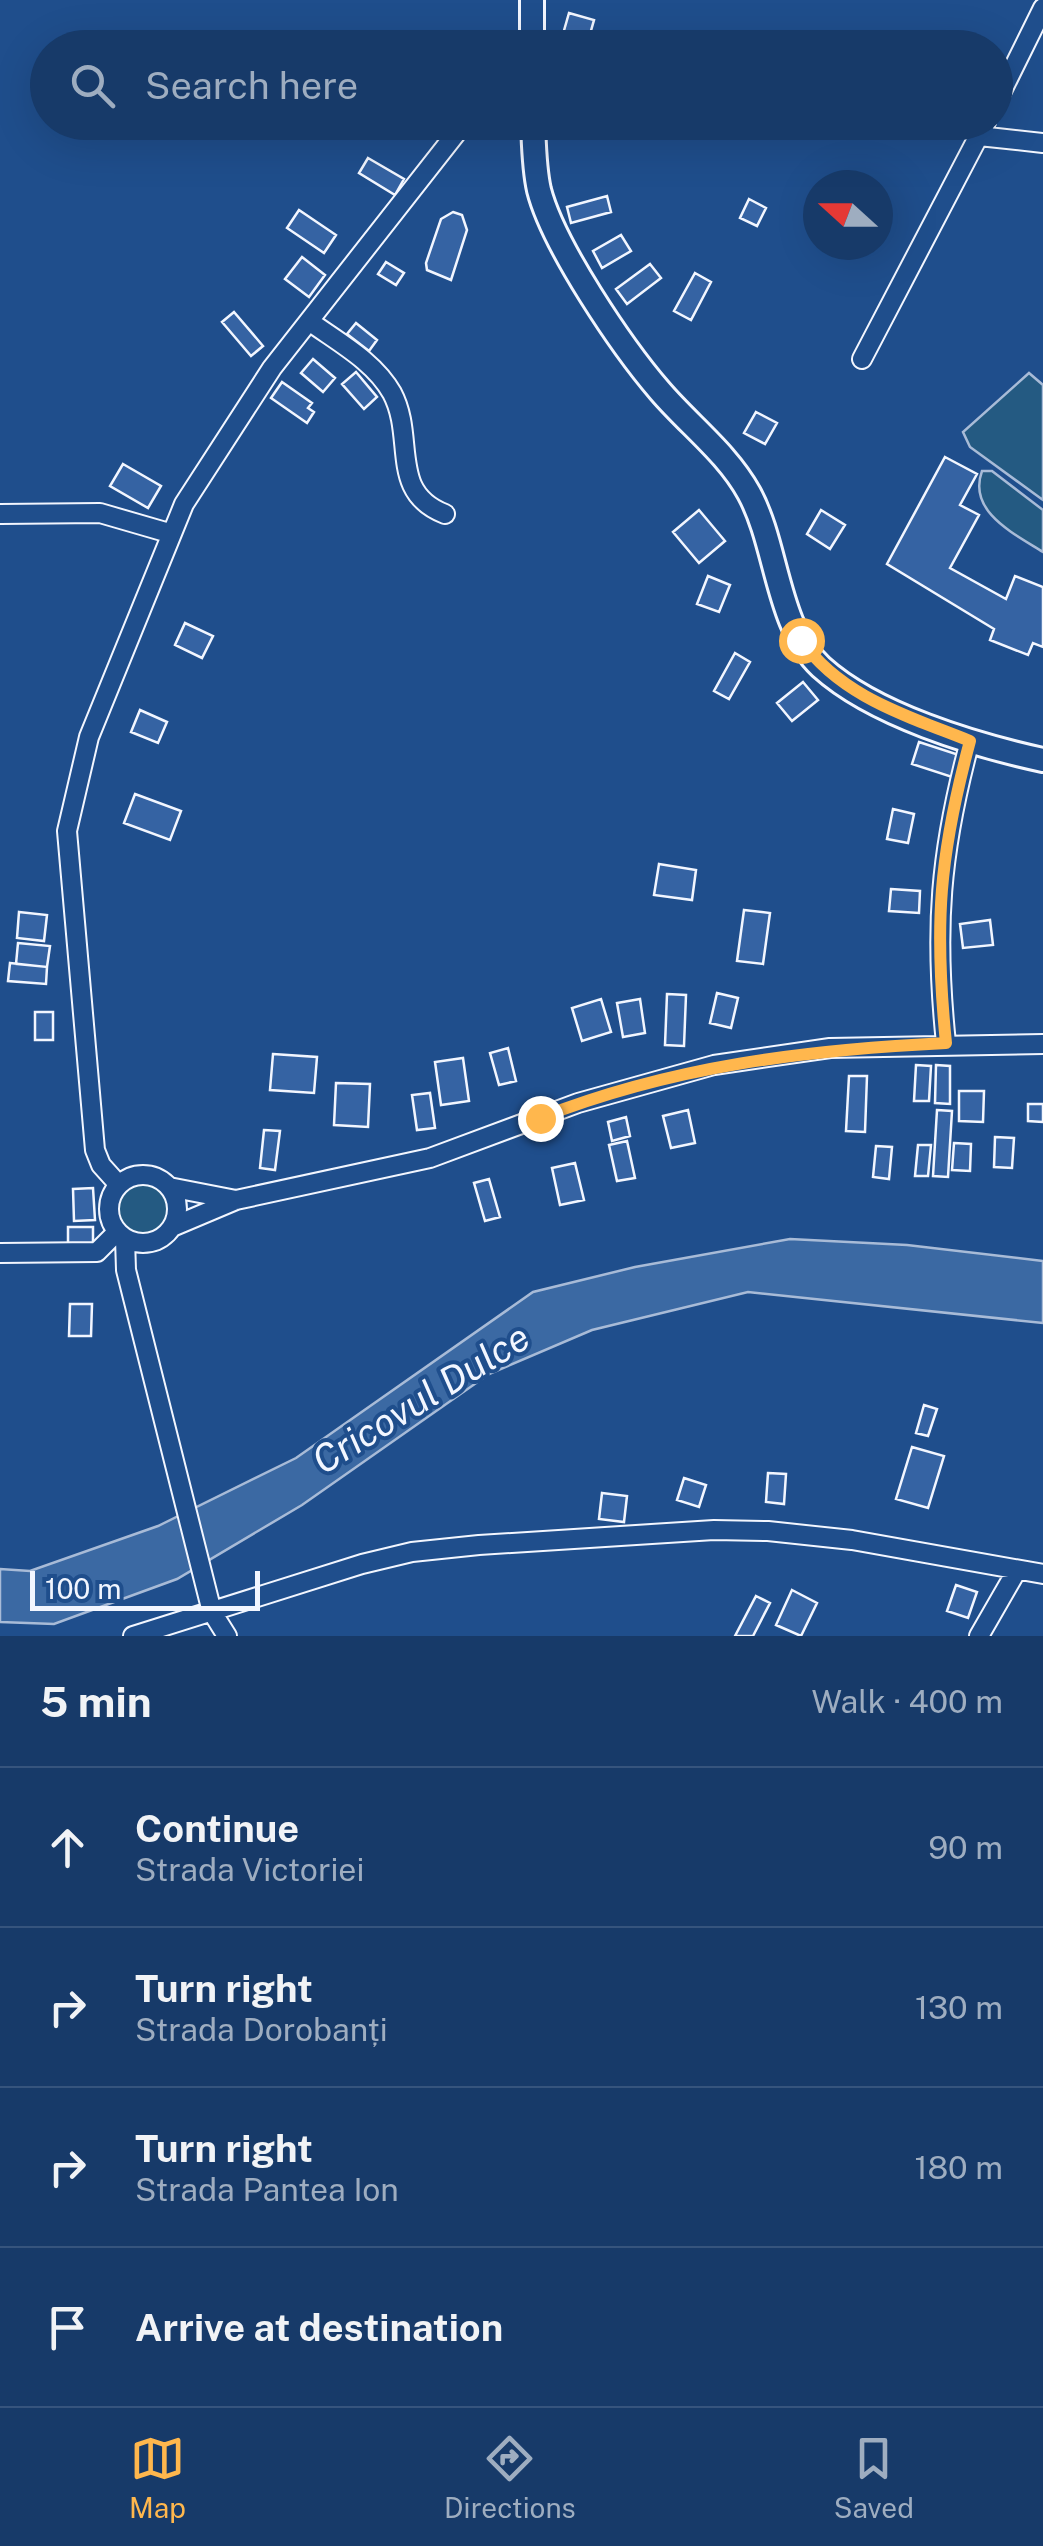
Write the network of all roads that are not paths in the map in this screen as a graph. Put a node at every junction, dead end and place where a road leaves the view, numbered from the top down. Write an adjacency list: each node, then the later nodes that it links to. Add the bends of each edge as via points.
1 (532, 0): 3 (main road)
2 (1043, 8): 4 (street)
3 (529, 30)
4 (1013, 69)
5 (1013, 136): 9 (street)
6 (452, 140): 10 (street)
7 (535, 140): 15 (main road, via 539,192 552,225 628,351 750,494 801,640 816,662 878,703)
8 (976, 140): 11 (street)
9 (1043, 143)
10 (309, 321): 13 (street, via 374,369 392,393 403,421 412,492); 14 (street)
11 (862, 358)
12 (0, 514): 14 (street, via 100,513)
13 (444, 514)
14 (169, 533): 19 (street, via 89,737 66,831 93,1133 101,1166)
15 (970, 741): 16 (main road); 17 (street, via 938,902)
16 (1043, 760)
17 (946, 1043): 18 (street); 21 (street, via 830,1048 714,1065 578,1103 430,1158)
18 (1043, 1044)
19 (119, 1185): 20 (street, via 150,1176); 23 (street, via 109,1213)
20 (169, 1187): 21 (street); 22 (street, via 177,1207)
21 (236, 1200): 22 (street)
22 (172, 1228): 23 (street, via 146,1244)
23 (121, 1235): 24 (street, via 98,1252); 27 (street)
24 (0, 1254)
25 (1017, 1570): 26 (street); 27 (street, via 812,1534 714,1530 412,1552); 30 (street)
26 (1043, 1574)
27 (212, 1612): 28 (street); 29 (street)
28 (133, 1636)
29 (227, 1636)
30 (979, 1636)

